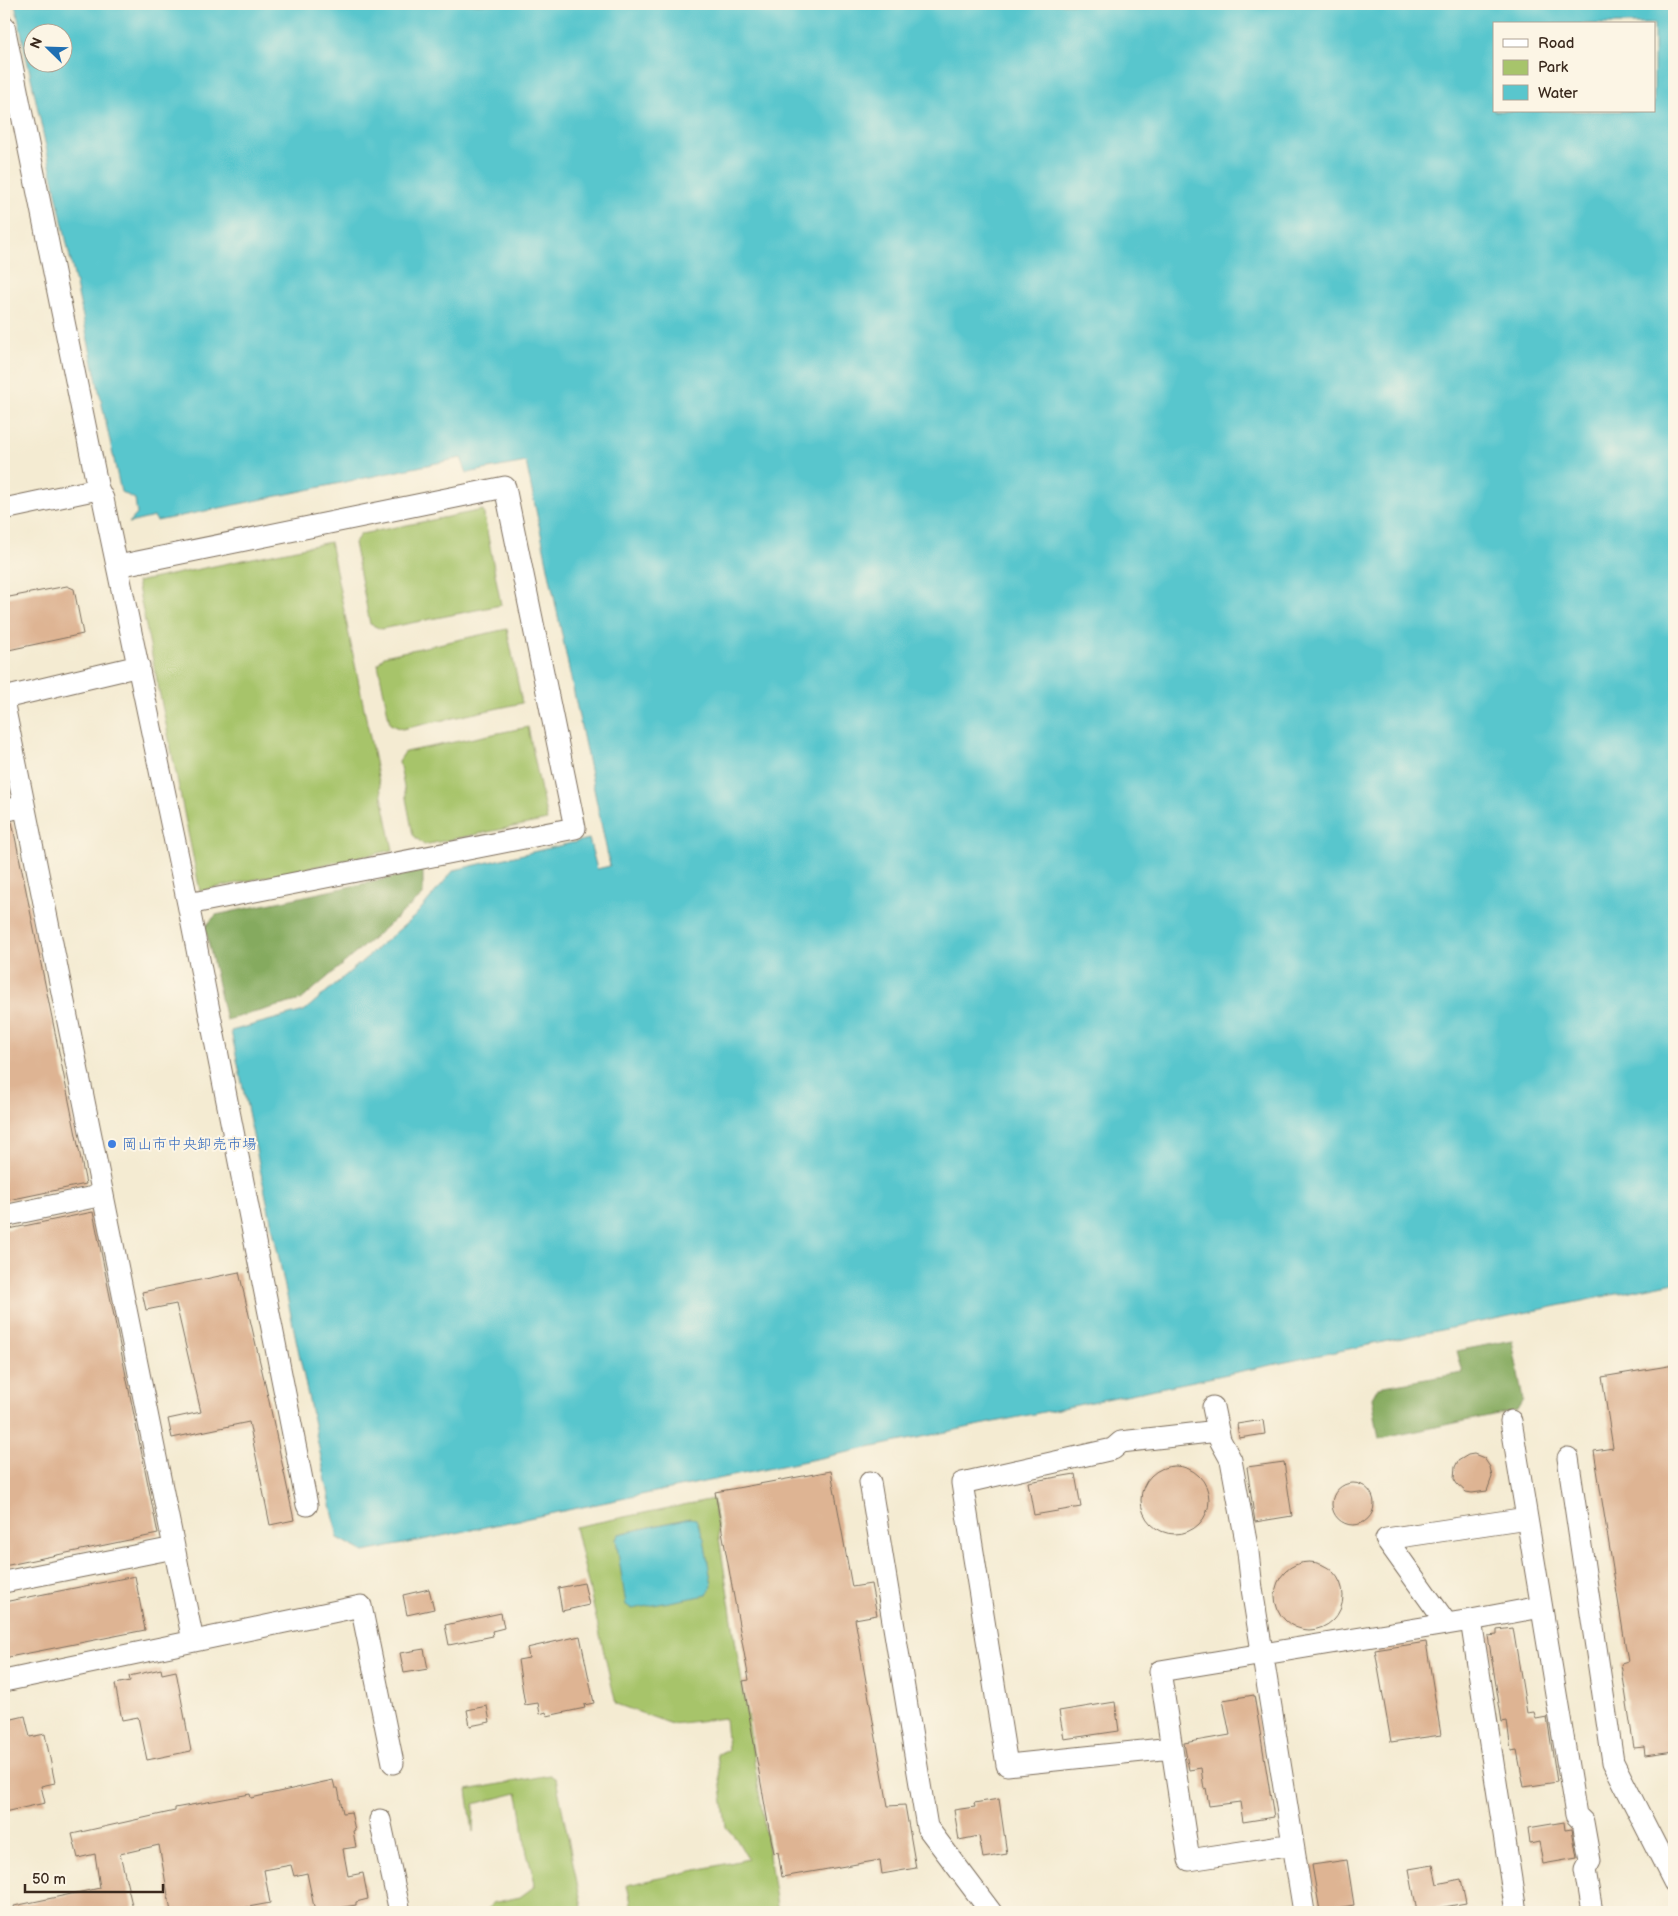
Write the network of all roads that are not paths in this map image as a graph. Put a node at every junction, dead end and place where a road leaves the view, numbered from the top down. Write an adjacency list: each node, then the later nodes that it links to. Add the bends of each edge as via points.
1 (4, 26): 2 (street)
2 (98, 489): 3 (street); 4 (street, via 104,499)
3 (4, 509)
4 (118, 566): 5 (street); 9 (street, via 505,487 575,828)
5 (139, 666): 6 (street); 9 (street)
6 (4, 698)
7 (4, 705): 8 (street)
8 (14, 808): 10 (street)
9 (188, 904): 17 (street)
10 (103, 1195): 11 (street); 19 (street)
11 (4, 1216)
12 (1213, 1407): 14 (street)
13 (1511, 1421): 18 (street)
14 (1218, 1431): 25 (street, via 1231,1460); 27 (street, via 1121,1442 1113,1449 962,1483 1007,1764)
15 (1568, 1458): 31 (street, via 1613,1762)
16 (870, 1482): 33 (street, via 927,1827)
17 (306, 1505)
18 (1527, 1518): 21 (street); 23 (street, via 1386,1539)
19 (174, 1548): 20 (street); 24 (street)
20 (4, 1582)
21 (1541, 1607): 22 (street); 36 (street, via 1576,1815 1583,1822 1590,1861 1585,1870)
22 (1471, 1620): 23 (street); 35 (street)
23 (1447, 1624): 25 (street)
24 (193, 1641): 26 (street); 28 (street, via 361,1606)
25 (1262, 1654): 27 (street, via 1160,1671); 30 (street)
26 (4, 1681)
27 (1172, 1748): 30 (street, via 1189,1860)
28 (393, 1763)
29 (380, 1820): 32 (street)
30 (1293, 1844): 34 (street)
31 (1674, 1882)
32 (400, 1912)
33 (991, 1912)
34 (1304, 1912)
35 (1516, 1912)
36 (1592, 1912)

